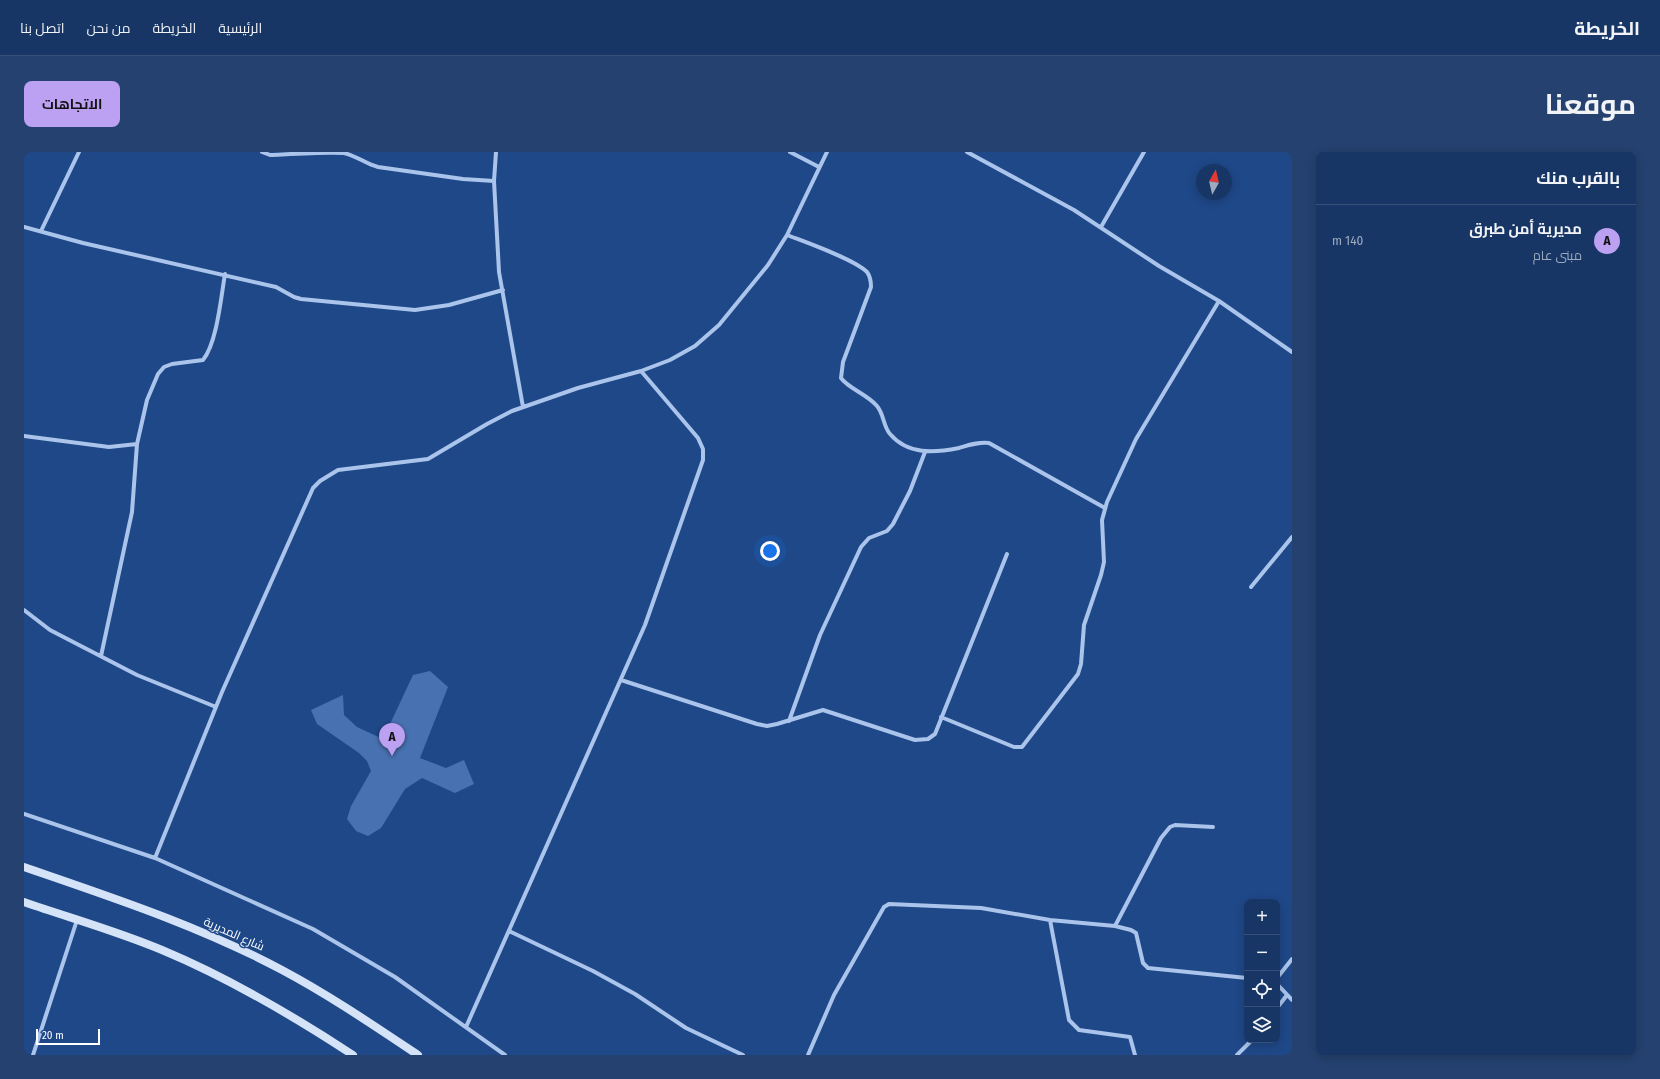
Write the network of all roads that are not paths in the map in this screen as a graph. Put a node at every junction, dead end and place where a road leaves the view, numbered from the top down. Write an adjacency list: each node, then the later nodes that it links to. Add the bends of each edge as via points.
1 (79, 152): 12 (street)
2 (262, 152): 9 (street, via 270,155 342,153 354,156 372,166)
3 (496, 152): 9 (street)
4 (790, 152): 8 (street)
5 (826, 152): 8 (street)
6 (967, 152): 11 (street)
7 (1144, 152): 11 (street)
8 (819, 168): 13 (street)
9 (494, 181): 15 (street, via 499,272)
10 (24, 227): 12 (street)
11 (1101, 227): 16 (street, via 1159,266)
12 (41, 231): 14 (street, via 83,243)
13 (787, 234): 18 (street, via 768,265 719,325 695,346 670,360); 22 (street, via 842,258 868,274 871,287 843,362 841,378 868,396 878,407 883,414 888,432 894,438)
14 (225, 274): 15 (street, via 276,286 301,299 416,310 449,305); 21 (street, via 207,355 203,360 164,367 158,374 148,400)
15 (503, 290): 19 (street)
16 (1219, 301): 17 (street); 23 (street, via 1136,439)
17 (1292, 352)
18 (641, 371): 19 (street, via 578,388); 29 (street, via 698,438 704,453 645,625)
19 (523, 407): 30 (street, via 487,424 428,459 338,470 320,481 313,488)
20 (24, 436): 21 (street, via 109,447)
21 (137, 444): 28 (street, via 132,512)
22 (925, 452): 23 (street, via 958,448 978,442 989,443); 32 (street, via 910,491 893,524 887,531 869,538 861,547 820,635)
23 (1105, 508): 31 (street, via 1102,520 1104,562 1084,625 1078,674 1025,745 1014,748)
24 (1292, 537): 26 (street)
25 (1007, 554): 31 (street)
26 (1251, 587)
27 (24, 610): 28 (street, via 50,630)
28 (101, 656): 30 (street, via 137,675)
29 (620, 680): 32 (street, via 757,724 767,726); 41 (street)
30 (216, 707): 35 (street)
31 (941, 717): 32 (street, via 935,734 922,740 915,740 825,710)
32 (789, 721)
33 (24, 814): 35 (street)
34 (1213, 827): 40 (street, via 1170,827 1161,838)
35 (155, 858): 49 (street, via 313,929 395,977)
36 (24, 867): 53 (main road, شارع المديرية, via 157,913 282,969)
37 (24, 902): 38 (main road)
38 (76, 920): 51 (street); 52 (main road, via 160,949 205,969 250,992)
39 (1050, 920): 40 (street); 56 (street, via 975,907 889,904 884,907 840,985); 57 (street, via 1068,1020 1079,1030 1130,1037)
40 (1115, 926): 44 (street, via 1136,933 1143,963 1148,968)
41 (509, 931): 49 (street); 55 (street, via 593,971 686,1028)
42 (1292, 959): 43 (street)
43 (1280, 974)
44 (1244, 978)
45 (1280, 987): 46 (street)
46 (1287, 995): 47 (street); 48 (street)
47 (1292, 1000)
48 (1278, 1007)
49 (466, 1027): 54 (street)
50 (1249, 1043): 58 (street)
51 (33, 1055)
52 (353, 1055)
53 (418, 1055)
54 (505, 1055)
55 (743, 1055)
56 (808, 1055)
57 (1135, 1055)
58 (1237, 1055)

